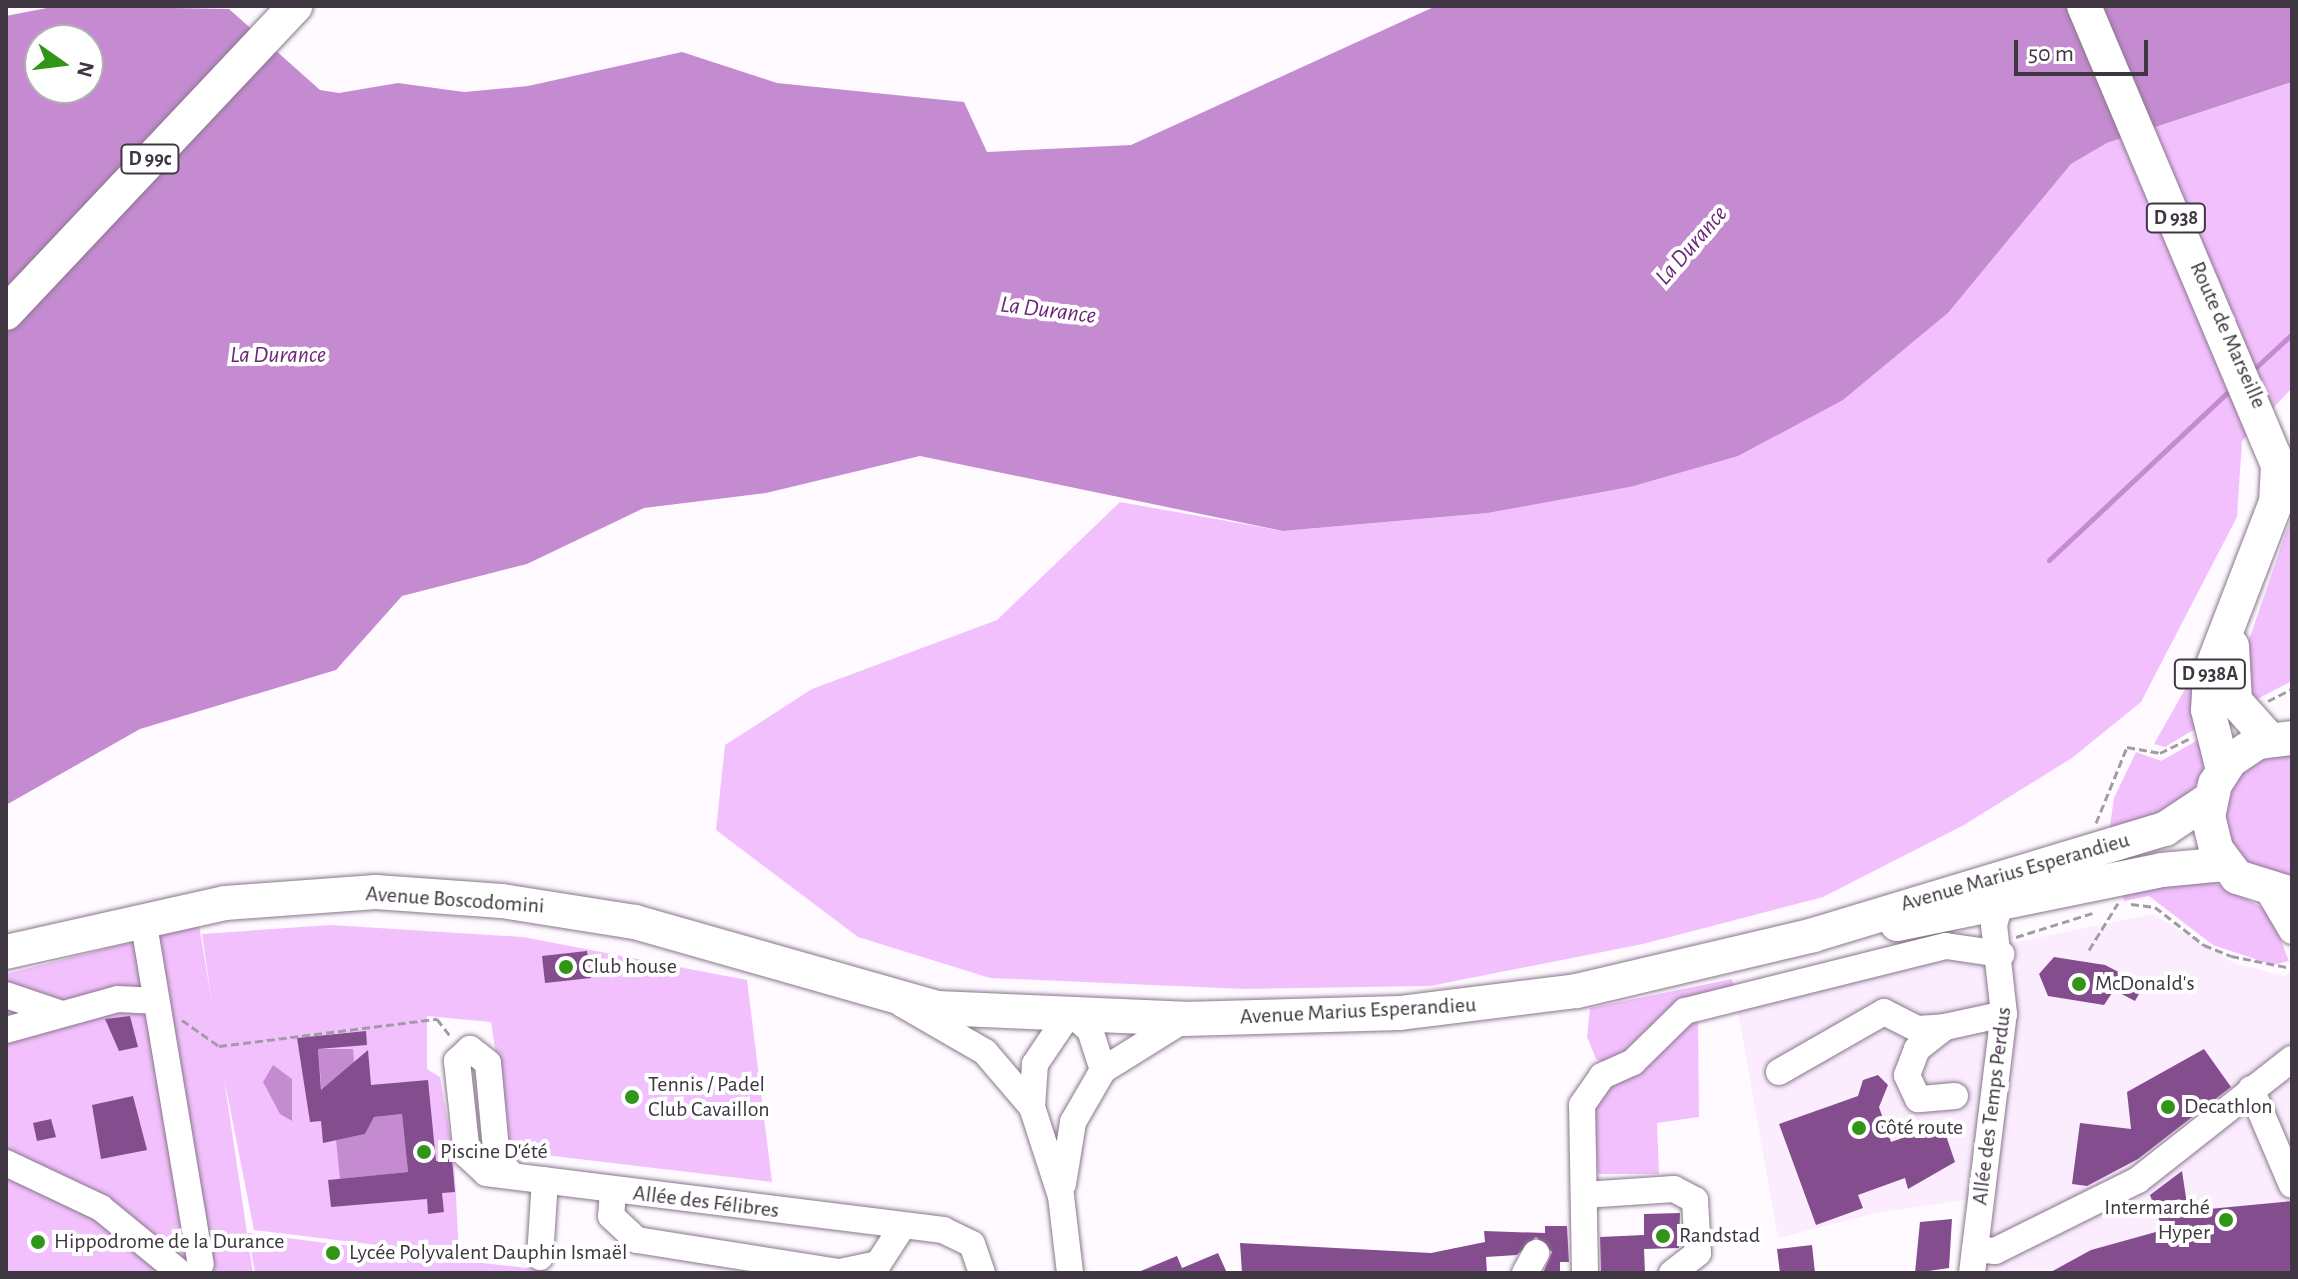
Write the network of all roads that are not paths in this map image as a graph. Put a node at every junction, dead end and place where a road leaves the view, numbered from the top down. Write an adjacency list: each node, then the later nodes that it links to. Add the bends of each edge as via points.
1 (295, 6): 3 (main road, D 99c)
2 (2084, 6): 4 (main road, Route de Marseille / D 938)
3 (6, 313)
4 (2269, 431): 5 (main road, Route de Marseille / D 938A, via 2278,466 2276,502)
5 (2245, 583): 6 (main road, Route de Marseille / D 938A, via 2231,687 2242,713); 7 (main road, Route de Marseille / D 938A, via 2217,648 2207,694)
6 (2278, 729): 7 (main road, Avenue Marius Esperandieu)
7 (2216, 784): 8 (main road, Avenue Marius Esperandieu, via 2165,829); 9 (main road, Route de Marseille, via 2210,833)
8 (2078, 854): 11 (street, via 2010,887); 14 (main road, Avenue Marius Esperandieu)
9 (2225, 864): 10 (main road); 11 (main road, Avenue Marius Esperandieu, via 2033,898)
10 (2280, 893): 12 (street)
11 (1997, 931): 14 (main road, Avenue Marius Esperandieu, via 1945,916); 21 (street, Allée des Temps Perdus); 37 (street, via 1685,1011 1633,1062 1589,1088 1579,1120)
12 (2292, 931)
13 (145, 932): 15 (main road, Avenue Boscodomini); 17 (street, via 134,984); 18 (main road, Avenue Boscodomini, via 328,892 502,901 694,937); 19 (street)
14 (1813, 935): 23 (main road, Avenue Marius Esperandieu, via 1524,1000 1400,1013)
15 (6, 952)
16 (6, 995): 20 (street)
17 (118, 999): 19 (street); 20 (street)
18 (896, 1000): 22 (main road, Avenue Marius Esperandieu); 32 (street, via 985,1052)
19 (154, 1009): 42 (street)
20 (59, 1013): 25 (street)
21 (2004, 1014): 24 (street); 41 (street, Allée des Temps Perdus)
22 (1075, 1017): 23 (main road, Avenue Marius Esperandieu); 28 (street, via 1098,1045); 32 (street, via 1052,1031 1039,1053)
23 (1185, 1019): 28 (street)
24 (1945, 1027): 29 (street, via 1918,1029 1884,1012); 31 (street, via 1917,1049 1907,1075 1918,1099)
25 (6, 1030)
26 (461, 1054): 34 (street, Allée des Félibres, via 476,1049 488,1063 497,1160 511,1174)
27 (2292, 1059): 30 (street)
28 (1103, 1070): 38 (street, via 1073,1122)
29 (1779, 1072)
30 (2251, 1089): 35 (street); 41 (street, via 2138,1180)
31 (1955, 1096)
32 (1032, 1107): 38 (street)
33 (6, 1163): 42 (street, via 101,1208)
34 (545, 1180): 36 (street, Allée des Félibres); 40 (street)
35 (2292, 1185)
36 (613, 1190): 39 (street, Allée des Félibres); 39 (street, via 611,1216 637,1240 771,1261 865,1271 891,1252)
37 (1584, 1195): 45 (street); 46 (street, via 1674,1189 1695,1200 1698,1253)
38 (1061, 1196): 44 (street)
39 (902, 1227): 43 (street, Allée des Félibres, via 963,1236)
40 (540, 1257)
41 (1969, 1265)
42 (190, 1270)
43 (982, 1273)
44 (1070, 1273)
45 (1585, 1273)
46 (1672, 1273)

